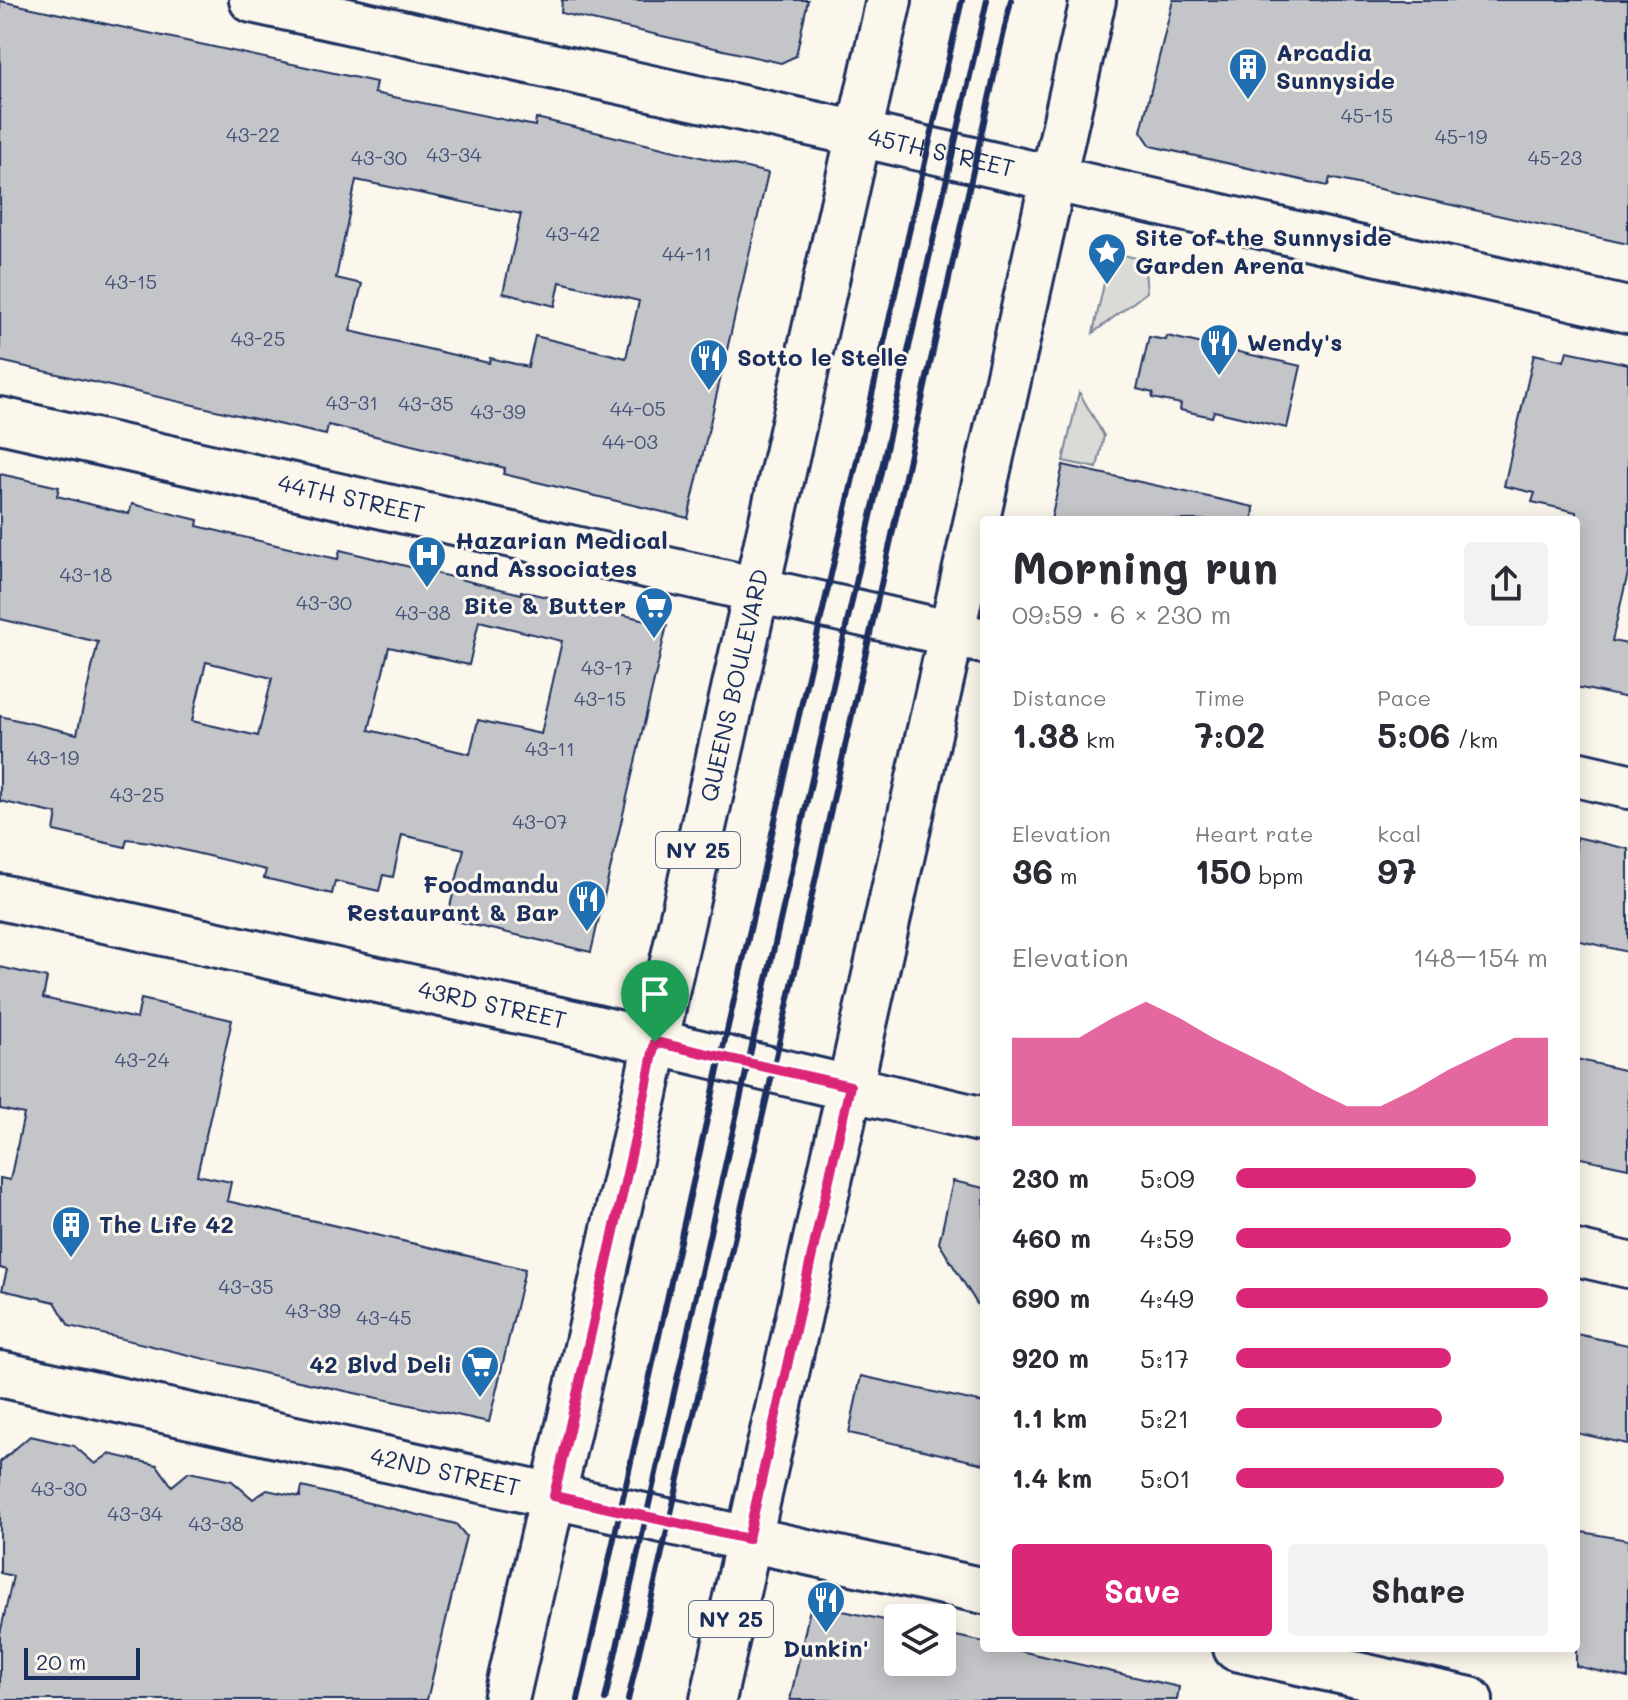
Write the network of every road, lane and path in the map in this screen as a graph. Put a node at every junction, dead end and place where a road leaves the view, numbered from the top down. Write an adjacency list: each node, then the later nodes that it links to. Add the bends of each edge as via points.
1 (252, 0): 4 (street, 45TH STREET)
2 (889, 0): 4 (street, QUEENS BOULEVARD / NY 25)
3 (1093, 0): 5 (street, NY 25)
4 (859, 134): 5 (street, 45TH STREET); 10 (street, QUEENS BOULEVARD / NY 25)
5 (1053, 178): 6 (street, 45TH STREET); 8 (street, NY 25)
6 (1628, 310)
7 (0, 420): 10 (street, 44TH STREET)
8 (990, 516)
9 (980, 572): 11 (street, NY 25)
10 (758, 588): 11 (street, 44TH STREET); 15 (street, QUEENS BOULEVARD / NY 25)
11 (968, 637): 16 (street, NY 25)
12 (1580, 775): 13 (street)
13 (1628, 786)
14 (0, 897): 15 (street, 43RD STREET)
15 (655, 1042): 16 (street, 43RD STREET); 21 (street, QUEENS BOULEVARD / NY 25)
16 (850, 1086): 17 (street, 43RD STREET); 22 (street, NY 25)
17 (980, 1119)
18 (1580, 1254): 19 (street)
19 (1628, 1265)
20 (0, 1374): 21 (street, 42ND STREET)
21 (554, 1496): 22 (street, 42ND STREET); 25 (street, QUEENS BOULEVARD / NY 25)
22 (748, 1539): 23 (street, 42ND STREET); 26 (street, NY 25)
23 (980, 1590)
24 (1254, 1652): 27 (street)
25 (506, 1700)
26 (713, 1700)
27 (1470, 1700)

